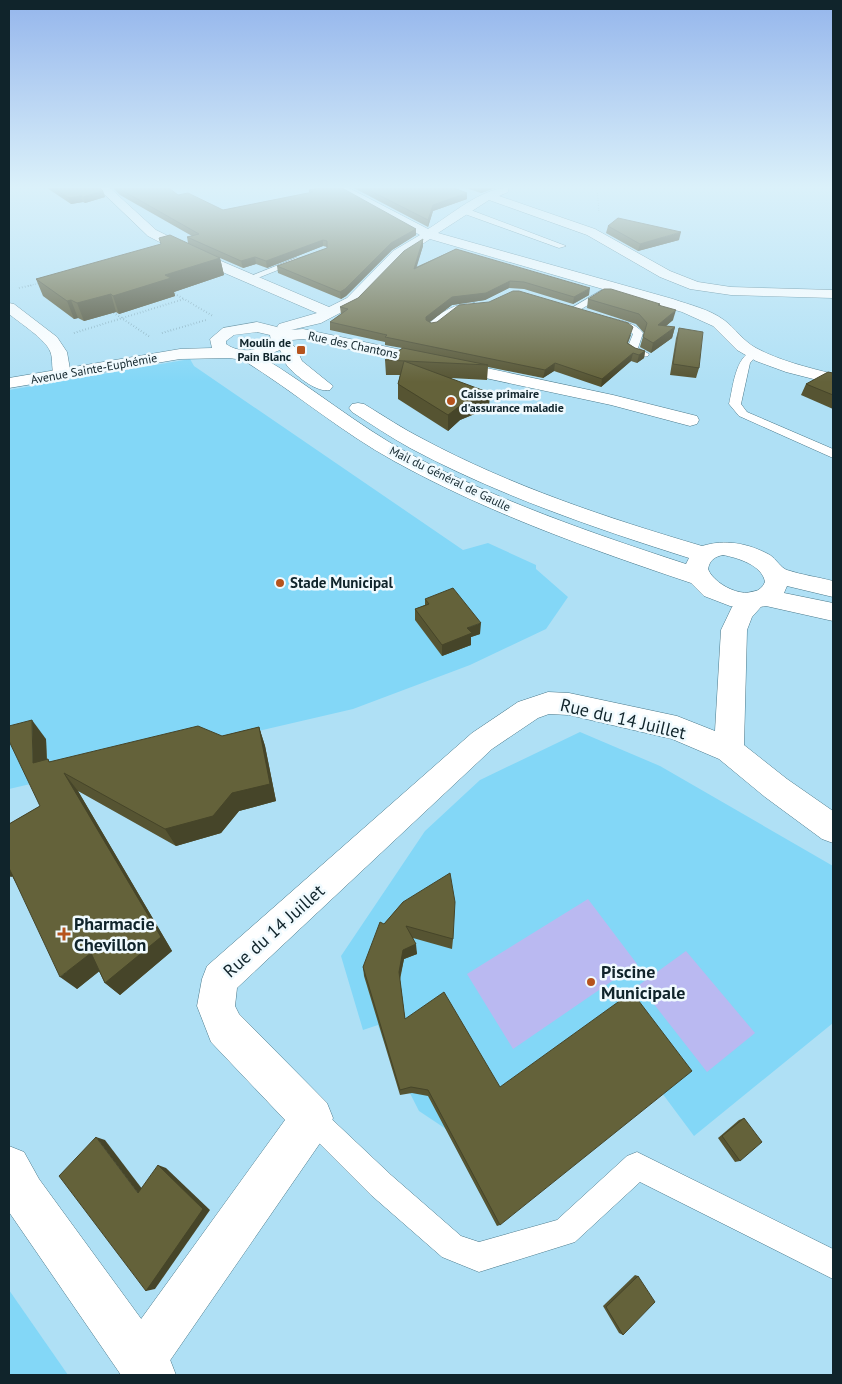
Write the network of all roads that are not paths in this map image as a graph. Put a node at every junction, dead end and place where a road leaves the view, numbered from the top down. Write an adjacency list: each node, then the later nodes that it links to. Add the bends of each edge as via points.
1 (192, 253): 6 (street)
2 (400, 253): 12 (street, via 352,301)
3 (493, 253): 7 (street)
4 (627, 253): 8 (street, via 664,274 695,286 731,291)
5 (306, 258): 6 (lane)
6 (250, 278): 12 (street)
7 (613, 286): 11 (lane); 20 (street, via 703,315)
8 (833, 294)
9 (482, 306): 14 (lane, via 456,308)
10 (9, 307): 21 (street, via 52,340 59,352)
11 (575, 309)
12 (329, 313): 15 (street)
13 (603, 318): 19 (lane, via 631,327 638,334 632,349)
14 (432, 326)
15 (277, 336): 16 (street, Avenue Sainte-Euphémie, via 248,327); 18 (street, Avenue Sainte-Euphémie, via 268,350); 24 (street, Rue des Chantons, via 303,334 613,400); 26 (street, Mail du Général de Gaulle, via 288,348 295,364 351,404 422,447 511,488 588,518)
16 (218, 338): 17 (street, Avenue Sainte-Euphémie); 18 (street, via 218,346)
17 (180, 354): 18 (street, Avenue Sainte-Euphémie); 21 (street, Avenue Sainte-Euphémie)
18 (238, 354): 26 (street, Mail du Général de Gaulle, via 267,366 329,412 400,457 494,503)
19 (644, 354)
20 (753, 354): 22 (street); 25 (lane, via 745,362 735,404 743,414)
21 (62, 375): 23 (street, Avenue Sainte-Euphémie)
22 (833, 379)
23 (9, 383)
24 (690, 420)
25 (833, 454)
26 (705, 574): 28 (street, via 734,599); 28 (street, via 712,550 723,548 749,553 770,566); 30 (street)
27 (833, 589): 28 (street)
28 (766, 590): 29 (street); 30 (street, via 741,613)
29 (833, 612)
30 (734, 630): 31 (street)
31 (729, 750): 32 (street, Rue du 14 Juillet); 33 (street, Rue du 14 Juillet, via 677,728 568,704 548,703 528,710 482,741 220,980 216,1006 225,1028)
32 (833, 829)
33 (312, 1118): 35 (lane, via 452,1247 479,1257 566,1232 637,1166); 36 (street)
34 (9, 1167): 36 (street, via 23,1195)
35 (833, 1264)
36 (145, 1368)

